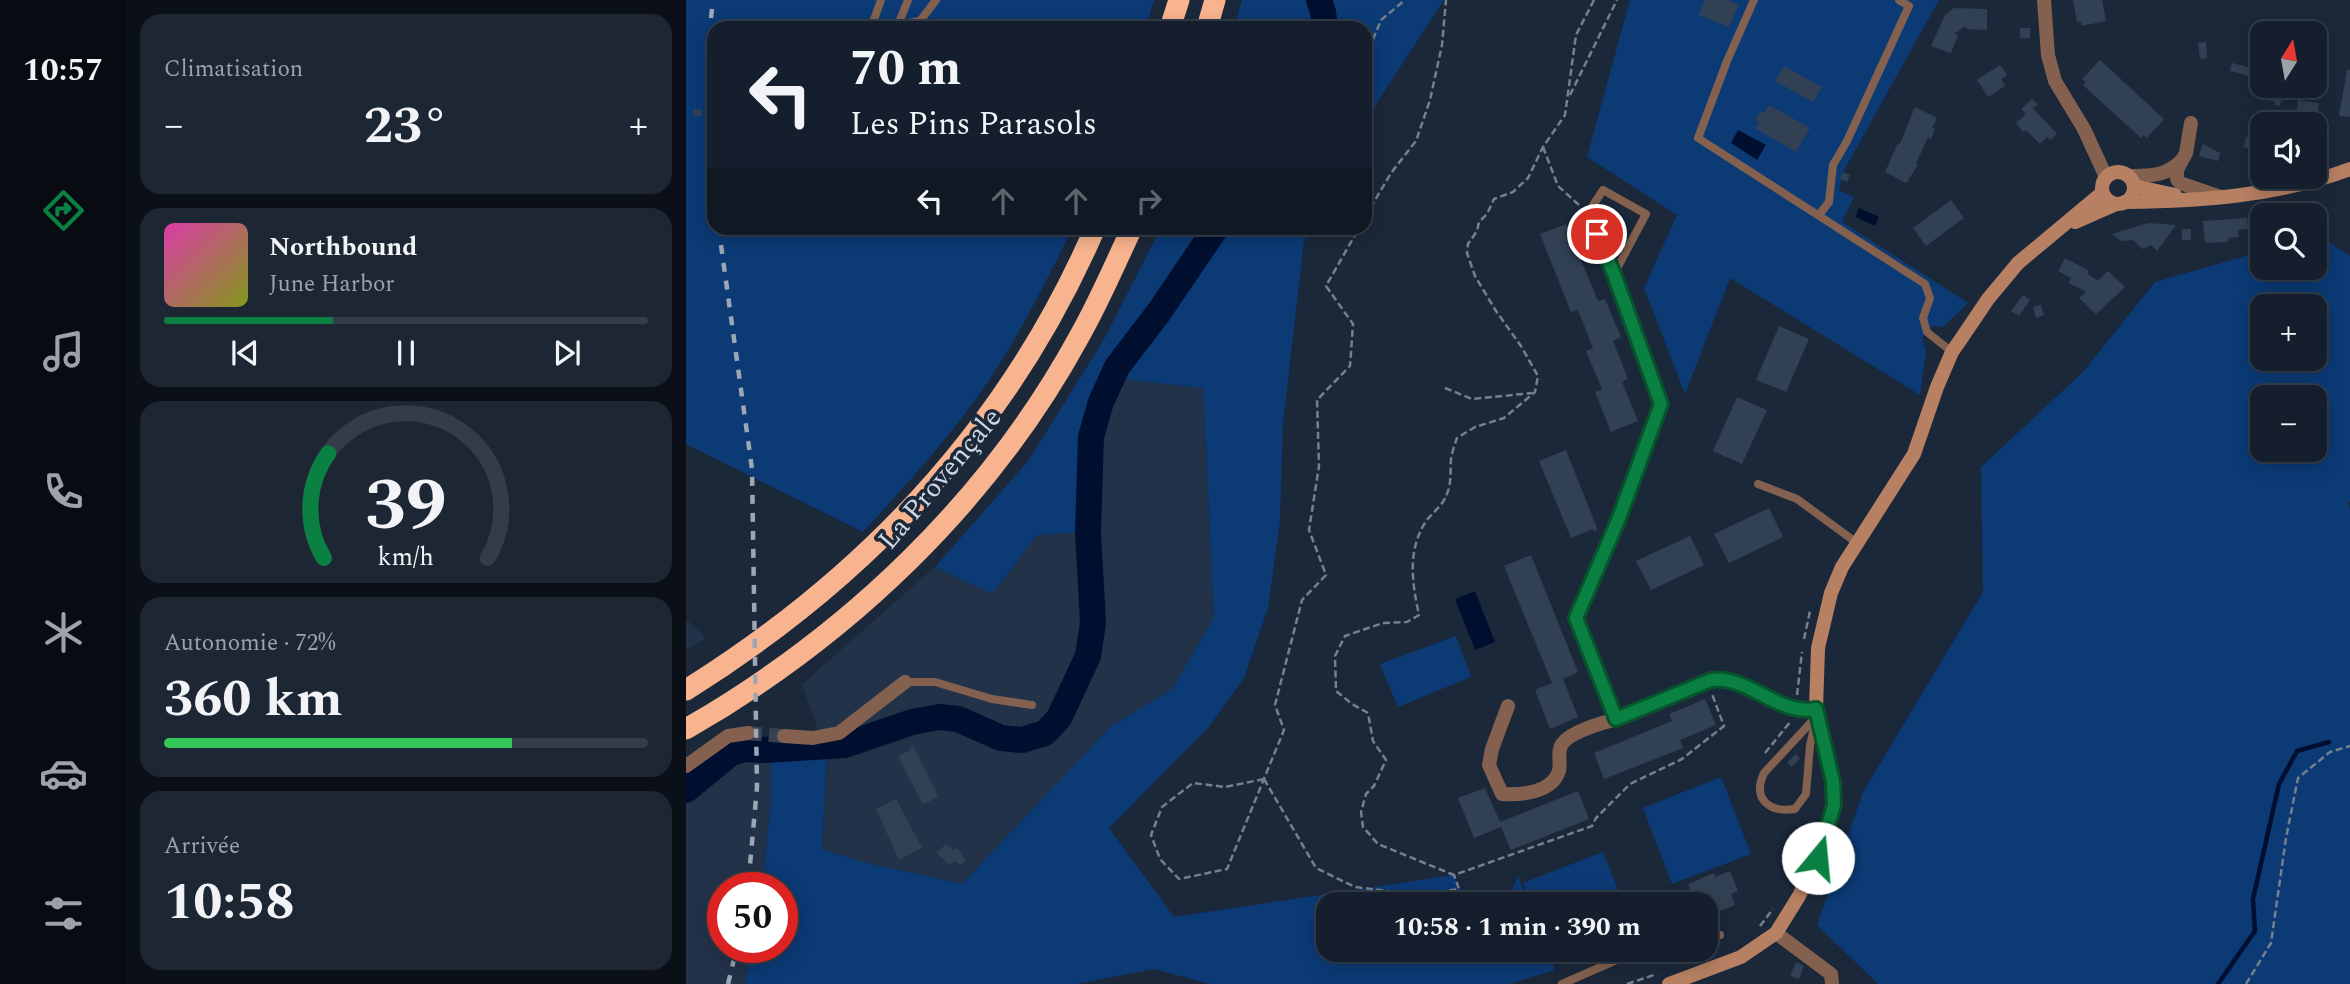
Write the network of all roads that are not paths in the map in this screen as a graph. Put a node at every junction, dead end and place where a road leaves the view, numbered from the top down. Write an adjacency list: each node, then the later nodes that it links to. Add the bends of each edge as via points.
1 (880, 0): 9 (lane)
2 (908, 0): 10 (lane)
3 (936, 0): 11 (lane)
4 (1179, 0): 12 (highway)
5 (1216, 0): 13 (highway)
6 (1755, 0): 23 (lane, via 1698,138)
7 (1899, 0): 23 (lane, via 1909,6 1833,164 1829,202)
8 (2044, 0): 17 (street, via 2055,81)
9 (873, 21)
10 (900, 21)
11 (920, 21)
12 (1172, 21)
13 (1209, 21)
14 (2192, 123): 15 (street)
15 (2182, 160): 18 (street, via 2155,176); 21 (street, via 2177,170 2180,183)
16 (2350, 169): 21 (main road, via 2277,191)
17 (2106, 177): 18 (main road, via 2119,172); 19 (main road)
18 (2131, 181): 20 (main road); 22 (main road, via 2132,195)
19 (2102, 193): 22 (main road, via 2108,201); 24 (main road)
20 (2190, 198): 21 (main road); 22 (main road)
21 (2222, 198)
22 (2120, 203): 24 (main road)
23 (1819, 215): 28 (lane, via 1925,284 1930,298 1923,318 1927,332)
24 (2052, 233): 28 (main road, via 2018,263)
25 (1091, 235): 32 (highway, La Provençale, via 1050,317 1006,388 925,494 822,593 768,636)
26 (1129, 235): 37 (highway, La Provençale, via 1079,338 1038,404 951,518 853,612 748,692)
27 (1614, 274): 27 (lane, via 1646,214 1603,190 1588,213); 36 (street, via 1661,404 1576,618)
28 (1952, 352): 30 (main road, via 1914,454)
29 (1758, 484): 30 (lane, via 1797,499)
30 (1857, 542): 35 (main road, via 1824,615)
31 (905, 682): 33 (lane, via 935,682); 39 (street, via 839,733)
32 (686, 690)
33 (1032, 705)
34 (1508, 706): 36 (street, via 1489,765 1502,794 1521,795 1546,787 1559,772 1560,747 1565,740)
35 (1816, 713): 35 (lane, via 1806,794 1795,809 1774,809 1760,795 1759,784); 36 (street, via 1722,679); 41 (main road, via 1834,805 1818,858)
36 (1616, 719)
37 (686, 729)
38 (748, 733): 40 (street, via 728,736)
39 (784, 736)
40 (686, 766)
41 (1776, 933): 43 (main road, via 1741,957); 45 (street, via 1831,974)
42 (1612, 962): 44 (lane)
43 (1665, 979)
44 (1562, 984)
45 (1832, 984)

